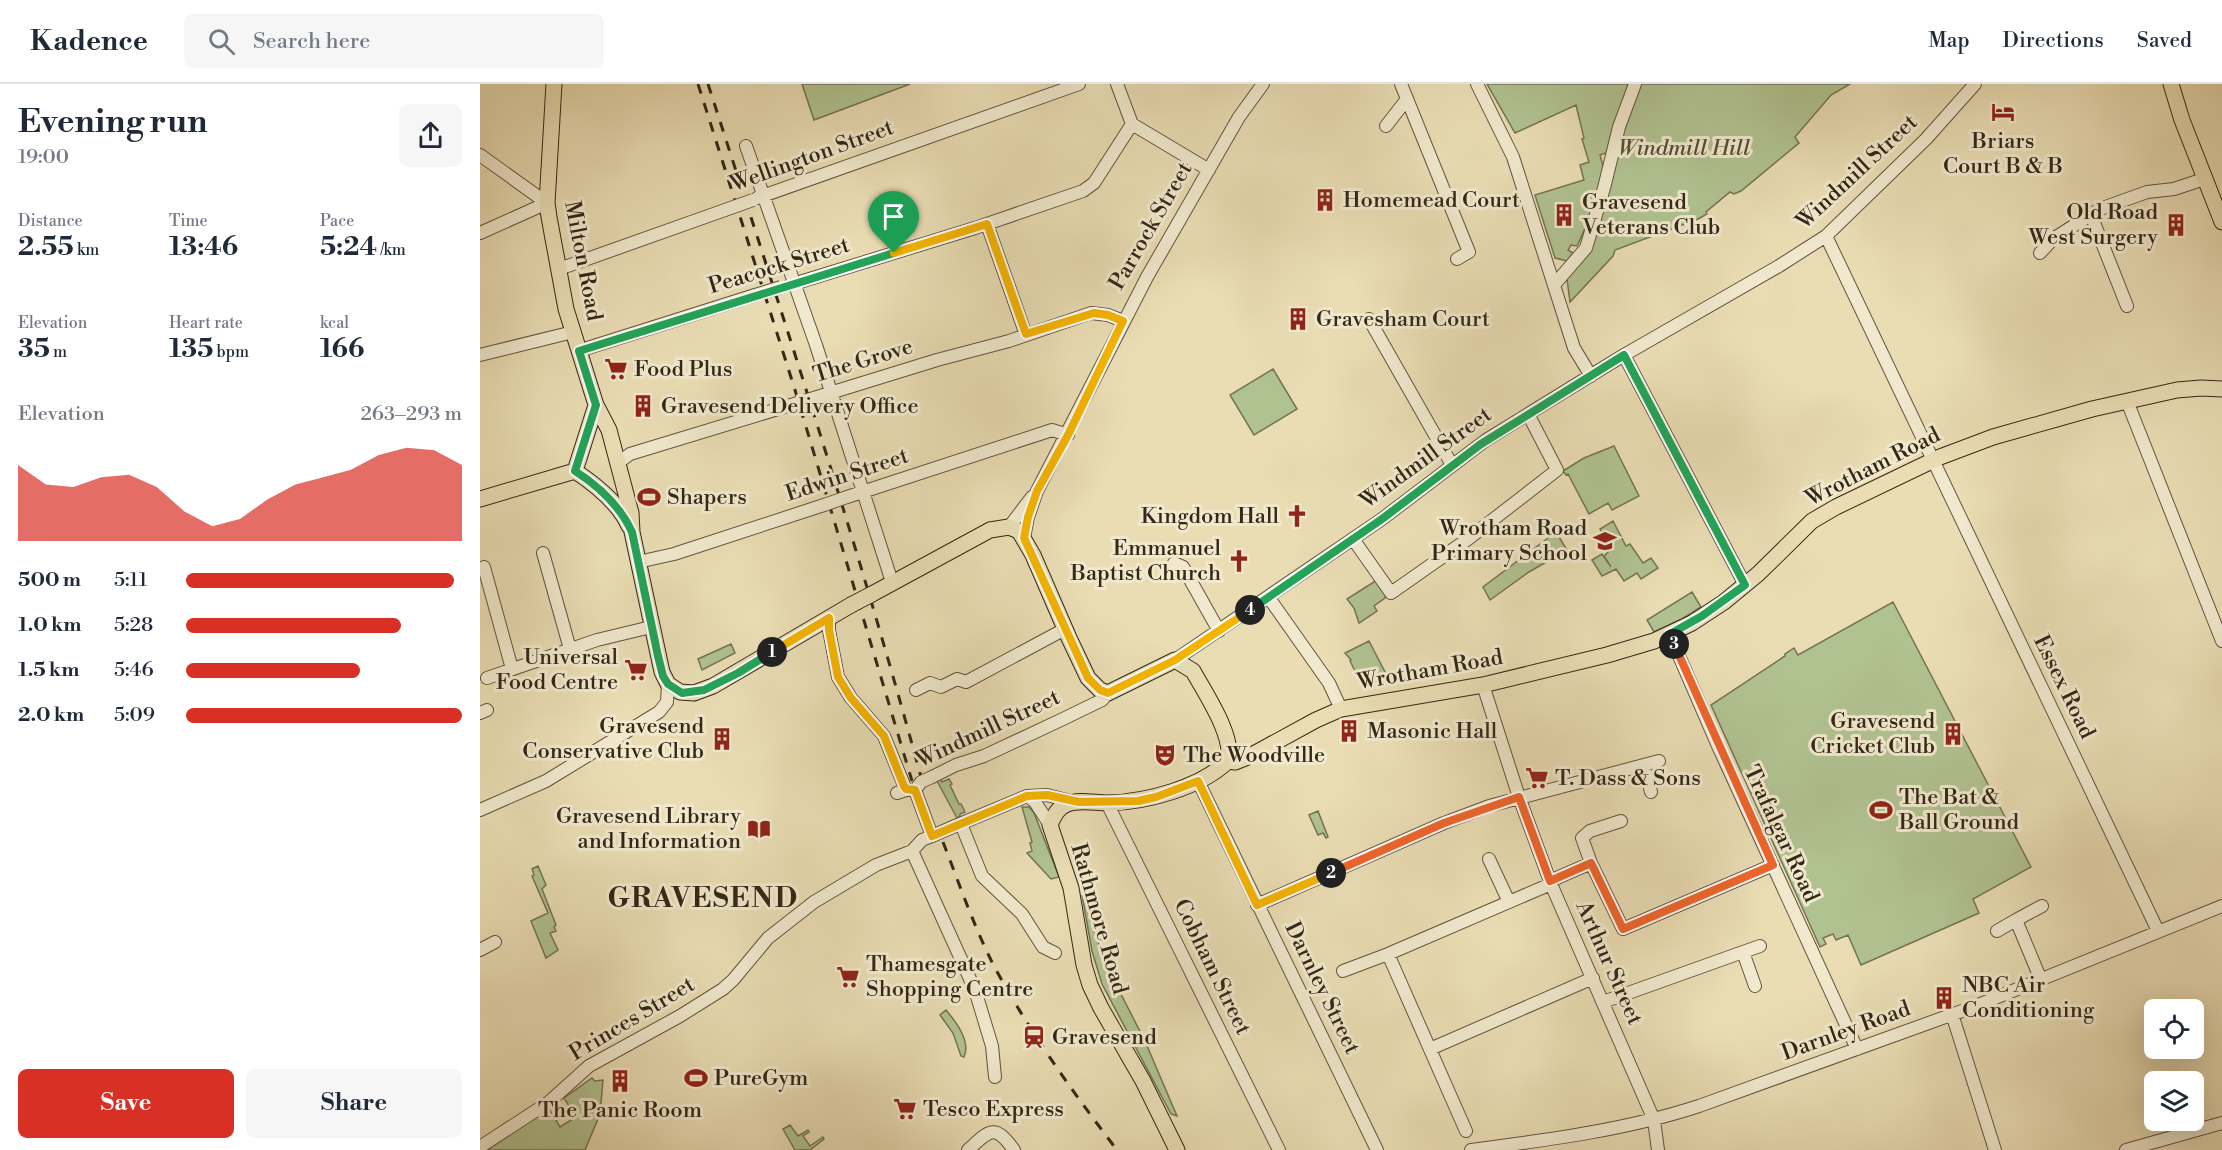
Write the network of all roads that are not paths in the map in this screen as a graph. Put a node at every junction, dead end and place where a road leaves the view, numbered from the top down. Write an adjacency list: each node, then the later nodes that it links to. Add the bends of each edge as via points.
1 (554, 84): 18 (main road, Milton Road)
2 (1079, 84): 17 (street, Wellington Street)
3 (1117, 84): 11 (street)
4 (1263, 84): 15 (street, Parrock Street)
5 (1401, 84): 10 (street)
6 (1477, 84): 28 (street, via 1513,157)
7 (1635, 84): 28 (street, via 1619,127 1586,248)
8 (1975, 84): 23 (street, Windmill Street, via 1926,140)
9 (2171, 84): 16 (main road)
10 (1407, 99): 12 (street); 25 (street, via 1469,252)
11 (1132, 124): 15 (street); 21 (street, Peacock Street, via 1087,189)
12 (1386, 126)
13 (746, 146): 17 (street)
14 (480, 154): 18 (street)
15 (1209, 170): 31 (street, Parrock Street)
16 (2204, 179): 19 (street, via 2174,189 2147,192); 20 (main road)
17 (759, 197): 26 (street, Wellington Street, bridge); 27 (street)
18 (547, 203): 22 (street); 26 (main road, Milton Road)
19 (2091, 215): 24 (street, via 2053,239); 29 (street)
20 (2222, 222)
21 (987, 224): 27 (street, Peacock Street); 33 (street)
22 (480, 233)
23 (1826, 236): 36 (street, Windmill Street); 45 (street, Essex Road)
24 (2040, 254)
25 (1457, 259)
26 (559, 268): 32 (main road, Milton Road)
27 (796, 284): 34 (street, Peacock Street, bridge); 39 (street)
28 (1554, 285): 37 (street, via 1574,348)
29 (2127, 306)
30 (1369, 319): 46 (street)
31 (1123, 321): 33 (street, The Grove, via 1094,313); 43 (street, Parrock Street)
32 (573, 332): 34 (main road, Milton Road); 35 (street)
33 (1026, 334): 39 (street, The Grove)
34 (579, 351): 41 (main road, Milton Road)
35 (480, 355)
36 (1624, 355): 37 (street, Windmill Street); 60 (street)
37 (1591, 376): 42 (street, Windmill Street)
38 (2222, 389): 40 (main road, Wrotham Road, via 2176,390)
39 (832, 393): 44 (street, The Grove, bridge); 48 (street)
40 (2127, 400): 45 (main road, Wrotham Road, via 1993,437); 67 (street)
41 (596, 405): 44 (main road, Milton Road); 47 (main road)
42 (1528, 414): 46 (street, Windmill Street); 54 (street, via 1557,470 1393,593)
43 (1068, 435): 48 (street, Edwin Street, via 1052,430); 49 (street, Parrock Street)
44 (624, 459): 52 (main road, Milton Road)
45 (1933, 460): 60 (main road, Wrotham Road, via 1812,521); 105 (street, Essex Road)
46 (1452, 465): 54 (street, Windmill Street)
47 (575, 471): 50 (main road); 52 (main road, via 615,503)
48 (863, 491): 56 (street, Edwin Street, bridge); 59 (street)
49 (1037, 491): 51 (street, Parrock Street); 53 (street, Parrock Street)
50 (480, 499)
51 (1009, 527): 53 (main road); 59 (main road, via 990,530)
52 (632, 532): 56 (main road, Milton Road)
53 (1024, 538): 64 (main road)
54 (1353, 538): 61 (street, Windmill Street)
55 (543, 553): 68 (street)
56 (638, 562): 63 (main road, Milton Road)
57 (1174, 563): 65 (street, via 1183,567)
58 (484, 567): 70 (street)
59 (892, 582): 62 (main road, bridge)
60 (1745, 585): 66 (main road, Wrotham Road)
61 (1269, 598): 65 (street, Windmill Street); 76 (street, via 1329,683)
62 (829, 618): 72 (main road, via 710,687 686,693); 83 (street, via 838,677 884,736)
63 (651, 627): 68 (street); 72 (main road, Milton Road)
64 (1065, 629): 74 (street, via 966,682 957,679 941,687 930,683); 75 (main road, via 1088,678)
65 (1219, 631): 69 (street, Windmill Street)
66 (1670, 634): 73 (main road, Wrotham Road, via 1635,648); 97 (street, Trafalgar Road)
67 (2222, 640)
68 (570, 649): 70 (street)
69 (1175, 660): 75 (main road, Windmill Street); 77 (main road, via 1193,671)
70 (512, 669): 71 (street)
71 (487, 678)
72 (668, 684): 89 (street, via 667,702 659,712 546,781)
73 (1483, 685): 76 (main road, Wrotham Road); 86 (street, Arthur Street)
74 (916, 690)
75 (1108, 693): 83 (street, Windmill Street, bridge, via 1102,700 1063,719)
76 (1341, 709): 78 (main road, Wrotham Road)
77 (1227, 736): 78 (main road, Wrotham Road, via 1242,747); 80 (main road)
78 (1268, 745): 80 (main road, Wrotham Road, via 1250,756)
79 (1659, 761): 81 (street)
80 (1228, 762): 82 (main road, Wrotham Road)
81 (1644, 765): 84 (street); 86 (street)
82 (1198, 781): 88 (main road, Wrotham Road, via 1156,797); 100 (street, Darnley Street)
83 (906, 791): 93 (street)
84 (1651, 792)
85 (1027, 796): 87 (street, Wrotham Road, via 1047,795); 91 (street, Princes Street); 92 (street, Rathmore Road)
86 (1519, 797): 98 (street, Arthur Street); 100 (street, via 1444,823)
87 (1074, 802): 88 (main road, Wrotham Road); 92 (main road, Rathmore Road, via 1057,810)
88 (1107, 803): 128 (street, Cobham Street)
89 (480, 810)
90 (1621, 821): 96 (street, via 1583,837)
91 (958, 825): 93 (street, Princes Street, bridge); 110 (street, via 982,876 1022,914 1043,947)
92 (1050, 825): 127 (main road, Rathmore Road, via 1071,888 1090,985)
93 (932, 836): 94 (street, Princes Street)
94 (912, 851): 120 (street, via 975,990 992,1046); 124 (street, Princes Street, via 872,867 814,902 768,938 733,980 715,994 589,1066 549,1102)
95 (1490, 859): 99 (street)
96 (1591, 863): 97 (street, via 1623,929); 98 (street)
97 (1773, 865): 119 (street, Trafalgar Road)
98 (1551, 882): 99 (street); 113 (street, Arthur Street)
99 (1509, 902): 111 (street)
100 (1257, 905): 129 (street, Darnley Street)
101 (2042, 906): 103 (street)
102 (2222, 906): 105 (street, Darnley Road)
103 (2016, 920): 104 (street); 114 (street)
104 (1997, 931)
105 (2158, 932): 114 (street, Darnley Road)
106 (495, 942): 108 (street)
107 (1760, 946): 109 (street)
108 (480, 950)
109 (1743, 952): 115 (street); 116 (street)
110 (1054, 953)
111 (1388, 954): 112 (street); 118 (street)
112 (1343, 971)
113 (1593, 978): 116 (street, Arthur Street); 118 (street)
114 (2041, 980): 117 (street, Darnley Road)
115 (1755, 986)
116 (1604, 1002): 121 (street, Arthur Street)
117 (1952, 1014): 119 (street, Darnley Road); 132 (street)
118 (1430, 1049): 123 (street)
119 (1857, 1049): 121 (street, Darnley Road)
120 (995, 1077)
121 (1654, 1120): 130 (street, Darnley Road); 131 (street, Arthur Street)
122 (2222, 1123): 133 (street)
123 (1466, 1131)
124 (480, 1147)
125 (968, 1150): 126 (street, via 987,1133 994,1132)
126 (1014, 1150)
127 (1177, 1150)
128 (1279, 1150)
129 (1377, 1150)
130 (1471, 1150)
131 (1658, 1150)
132 (1995, 1150)
133 (2126, 1150)

